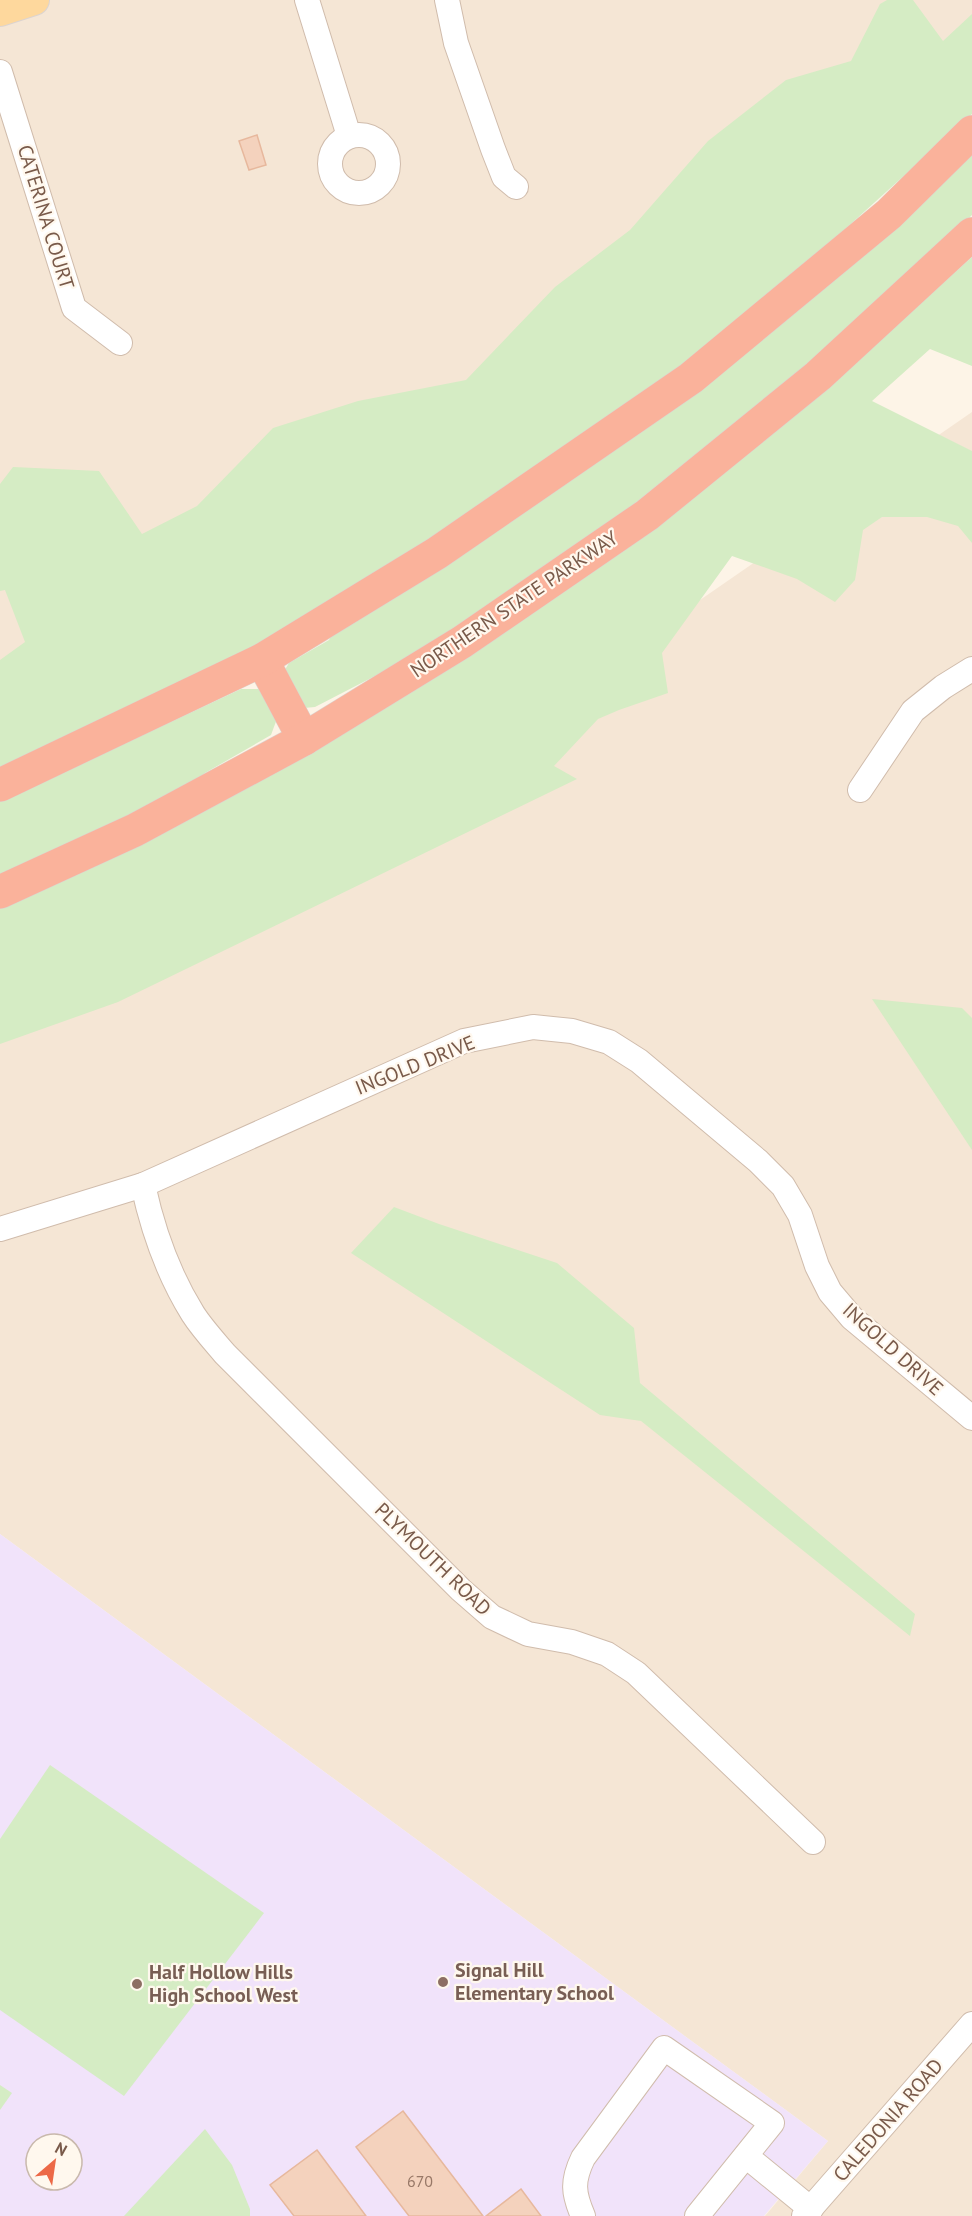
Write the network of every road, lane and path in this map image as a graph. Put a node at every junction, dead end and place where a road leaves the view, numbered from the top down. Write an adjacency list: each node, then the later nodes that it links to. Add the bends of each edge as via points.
1 (34, 0): 4 (main road)
2 (307, 0): 7 (street)
3 (447, 0): 8 (street, via 456,43 493,149 504,177)
4 (0, 11)
5 (0, 72): 10 (street, CATERINA COURT, via 74,308)
6 (972, 132): 11 (highway, via 889,214 691,378 437,553)
7 (350, 136)
8 (516, 187)
9 (972, 234): 13 (highway, NORTHERN STATE PARKWAY, via 818,376 647,514 462,642)
10 (120, 343)
11 (262, 660): 13 (highway); 14 (highway)
12 (972, 669): 15 (street, via 913,711)
13 (304, 739): 16 (highway, NORTHERN STATE PARKWAY, via 135,830)
14 (0, 785)
15 (860, 790)
16 (0, 892)
17 (142, 1185): 18 (street, INGOLD DRIVE); 19 (street, INGOLD DRIVE, via 464,1041 533,1028 572,1031 609,1042 639,1061 758,1161 783,1186 800,1215 817,1266 852,1318); 20 (street, PLYMOUTH ROAD, via 170,1271 194,1315 225,1354 461,1590 492,1617 528,1634 572,1642 607,1654 636,1672)
18 (0, 1229)
19 (972, 1418)
20 (813, 1842)
21 (972, 2024): 23 (street, CALEDONIA ROAD)
22 (746, 2156): 23 (street); 24 (street, via 771,2123 664,2048 583,2158 575,2175 576,2200); 25 (street)
23 (808, 2212)
24 (583, 2216)
25 (697, 2216)

